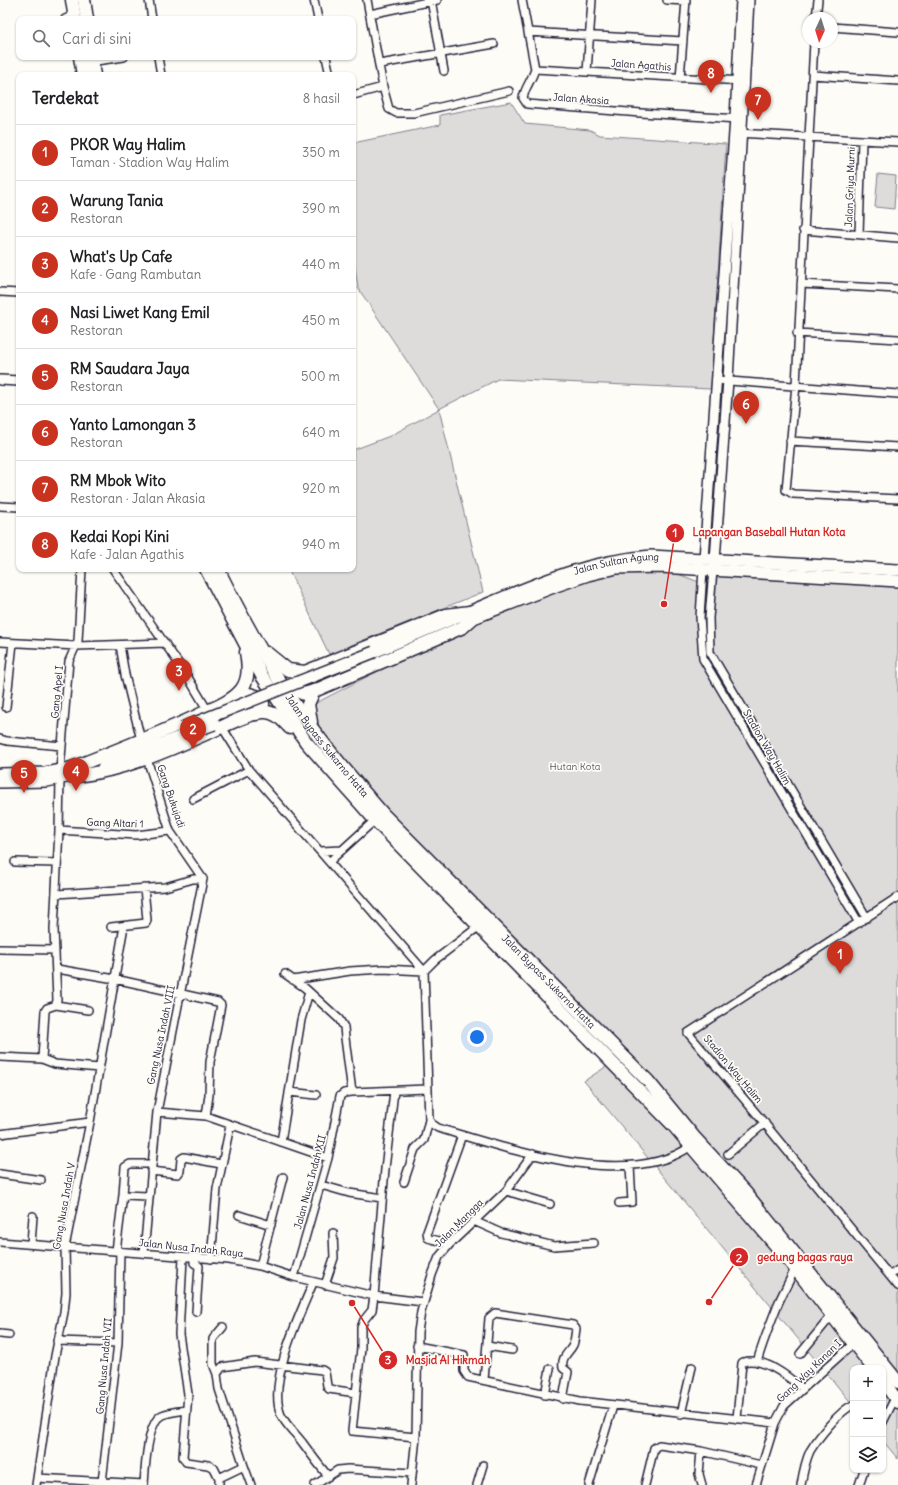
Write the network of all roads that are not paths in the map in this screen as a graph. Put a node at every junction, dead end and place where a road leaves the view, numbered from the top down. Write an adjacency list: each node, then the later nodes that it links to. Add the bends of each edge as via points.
1 (72, 0): 16 (highway)
2 (84, 0): 17 (highway)
3 (149, 0): 18 (street)
4 (314, 0): 19 (street)
5 (367, 0): 15 (street)
6 (433, 0): 15 (street); 27 (street)
7 (522, 0): 21 (street)
8 (592, 0): 23 (street)
9 (667, 0): 13 (street)
10 (741, 0): 41 (street)
11 (749, 0): 41 (street)
12 (818, 0): 14 (street)
13 (686, 1): 24 (street)
14 (817, 12)
15 (370, 14): 31 (street)
16 (71, 16)
17 (87, 16)
18 (152, 16)
19 (317, 16)
20 (838, 27): 22 (street)
21 (528, 32): 23 (street); 32 (street)
22 (898, 32)
23 (590, 35): 24 (street); 38 (street)
24 (683, 41): 40 (street)
25 (494, 44): 27 (street)
26 (814, 48): 39 (street)
27 (441, 53): 31 (street); 33 (street)
28 (86, 60): 34 (highway); 35 (highway)
29 (158, 60): 36 (street)
30 (327, 60): 37 (street)
31 (380, 64): 43 (street)
32 (535, 69): 38 (street, Jalan Agathis); 46 (street, Jalan Akasia, via 523,98 527,104 533,106)
33 (444, 71)
34 (84, 72)
35 (92, 72)
36 (160, 72)
37 (329, 72)
38 (587, 72): 40 (street, Jalan Agathis)
39 (812, 75): 42 (street); 48 (street)
40 (680, 78): 41 (street, Jalan Agathis)
41 (741, 81): 46 (street)
42 (898, 81)
43 (383, 88): 44 (street, via 389,109 403,114); 45 (street)
44 (509, 91)
45 (356, 94)
46 (739, 119): 47 (street)
47 (738, 133): 48 (street); 61 (street); 62 (street)
48 (809, 136): 49 (street); 51 (street)
49 (862, 140): 50 (street); 52 (street, Jalan Griya Murni)
50 (898, 142)
51 (803, 230): 52 (street); 54 (street)
52 (859, 234): 53 (street)
53 (898, 238)
54 (801, 284): 55 (street); 58 (street)
55 (898, 289)
56 (0, 292): 57 (street)
57 (16, 293)
58 (798, 332): 59 (street); 64 (street)
59 (898, 340)
60 (0, 380): 63 (street)
61 (716, 380): 62 (street); 71 (street)
62 (728, 380): 64 (street); 71 (street)
63 (16, 381)
64 (796, 385): 65 (street); 66 (street)
65 (898, 394)
66 (790, 441): 67 (street); 68 (street, via 786,484 788,492)
67 (898, 447)
68 (898, 499)
69 (0, 506): 70 (street)
70 (16, 507)
71 (709, 565): 72 (main road, Jalan Sultan Agung); 77 (main road, Jalan Sultan Agung); 78 (main road, Jalan Sultan Agung, via 617,568 588,575); 117 (street, Stadion Way Halim, via 710,652); 118 (street, Stadion Way Halim, via 700,617 703,658)
72 (898, 570)
73 (82, 572): 85 (street, Gang Apel I)
74 (115, 572): 82 (street)
75 (208, 572): 79 (highway, Jalan Bypass Sukarno Hatta)
76 (220, 572): 83 (highway, Jalan Bypass Sukarno Hatta)
77 (898, 581)
78 (472, 615): 86 (highway, via 446,615); 87 (highway, via 463,627); 101 (main road, Jalan Sultan Agung, bridge, via 184,732)
79 (243, 641): 88 (highway, via 248,667 246,683 237,695); 96 (highway, Jalan Bypass Sukarno Hatta, via 274,695)
80 (0, 642): 81 (street)
81 (13, 643): 85 (street); 89 (street)
82 (165, 643): 84 (street); 90 (street)
83 (258, 643): 86 (highway, via 285,668); 93 (highway, Jalan Bypass Sukarno Hatta, via 291,699)
84 (120, 645): 85 (street); 95 (street)
85 (77, 646): 97 (street, Gang Apel I, via 69,661)
86 (305, 672): 87 (highway, via 296,680 296,690 302,694)
87 (314, 691): 93 (highway, via 308,704 308,713)
88 (222, 704): 90 (highway); 91 (highway, via 253,694 262,702 262,708)
89 (6, 707)
90 (208, 711): 95 (highway)
91 (256, 714): 92 (highway); 96 (highway, via 272,714)
92 (222, 727): 98 (highway); 99 (street)
93 (314, 730): 115 (highway, Jalan Bypass Sukarno Hatta, via 383,814)
94 (0, 739): 97 (street)
95 (141, 740): 101 (highway)
96 (306, 742): 104 (highway, Jalan Bypass Sukarno Hatta)
97 (62, 746): 101 (street, Gang Apel I)
98 (147, 759): 101 (highway, via 96,774); 106 (street, Gang Bukujadi)
99 (249, 770): 103 (street); 108 (street, via 288,817)
100 (0, 774): 101 (main road)
101 (66, 774): 102 (main road); 105 (street, Gang Apel I)
102 (0, 782)
103 (193, 799)
104 (375, 820): 107 (street); 115 (highway, Jalan Bypass Sukarno Hatta)
105 (59, 830): 106 (street, Gang Altari 1, via 136,835); 111 (street, Gang Apel I)
106 (170, 831): 112 (street, Gang Bukujadi)
107 (342, 850): 108 (street); 109 (street)
108 (321, 851): 109 (street)
109 (330, 861): 125 (street)
110 (15, 862): 111 (street)
111 (57, 863): 114 (street, Gang Apel I)
112 (203, 879): 113 (street, via 193,879 165,887); 130 (street, Gang Nusa Indah VIII)
113 (144, 888): 114 (street); 119 (street, via 146,922)
114 (56, 894): 123 (street, Gang Apel I)
115 (458, 898): 121 (highway, Jalan Bypass Sukarno Hatta); 212 (highway, Jalan Bypass Sukarno Hatta, via 648,1081 694,1137 745,1192)
116 (898, 898): 117 (street, Stadion Way Halim)
117 (867, 918): 118 (street, Stadion Way Halim)
118 (859, 923): 145 (street, Stadion Way Halim, via 688,1033)
119 (124, 926): 120 (street); 127 (street, Gang Nusa Indah V)
120 (111, 927)
121 (478, 927): 125 (street); 150 (highway, Jalan Bypass Sukarno Hatta)
122 (0, 949): 123 (street)
123 (55, 950): 124 (street, Gang Apel I)
124 (57, 969): 127 (street); 131 (street, Gang Apel I)
125 (424, 971): 128 (street, via 350,971); 136 (street)
126 (285, 974): 128 (street)
127 (115, 979): 130 (street); 135 (street, Gang Nusa Indah V)
128 (293, 980): 129 (street)
129 (309, 992): 138 (street, via 301,1020); 139 (street, via 332,1012 344,1027)
130 (180, 994): 141 (street, Gang Nusa Indah VIII); 142 (street, via 218,1002 221,1005 209,1067)
131 (56, 1005): 132 (street); 134 (street, via 45,1011)
132 (88, 1010)
133 (0, 1057): 134 (street)
134 (42, 1058): 135 (street, via 55,1064)
135 (99, 1068): 144 (street, Gang Nusa Indah V)
136 (427, 1089): 137 (street); 143 (street)
137 (394, 1090): 139 (street); 165 (street)
138 (289, 1092): 140 (street); 149 (street)
139 (352, 1092): 153 (street, Jalan Nusa Indah XII, via 340,1096)
140 (316, 1096)
141 (157, 1112): 142 (street); 156 (street, Gang Nusa Indah VIII)
142 (206, 1116): 146 (street)
143 (429, 1120): 148 (street, via 438,1128); 160 (street, via 424,1140 415,1149)
144 (90, 1122): 147 (street); 177 (street, Gang Nusa Indah V)
145 (765, 1123): 152 (street); 186 (street, Stadion Way Halim)
146 (230, 1126): 149 (street); 154 (street)
147 (0, 1134)
148 (462, 1135): 151 (street); 176 (street, via 427,1232 428,1238)
149 (280, 1142): 153 (street)
150 (692, 1146): 155 (street, via 666,1159); 184 (highway, Jalan Bypass Sukarno Hatta)
151 (533, 1154): 155 (street, via 592,1165); 162 (street, Jalan Mangga)
152 (728, 1154)
153 (328, 1158): 161 (street, Jalan Nusa Indah XII)
154 (221, 1164): 156 (street, via 184,1157 181,1159 178,1174); 182 (street)
155 (630, 1166): 166 (street, via 633,1200 630,1203)
156 (151, 1168): 163 (street, via 130,1164 125,1167); 164 (street, Gang Nusa Indah VIII)
157 (0, 1174): 159 (street)
158 (284, 1177): 171 (street)
159 (41, 1180)
160 (404, 1182)
161 (320, 1185): 165 (street); 187 (street, Jalan Nusa Indah XII)
162 (506, 1191): 167 (street); 170 (street, Jalan Mangga)
163 (123, 1195): 164 (street); 178 (street)
164 (148, 1196): 179 (street, Gang Nusa Indah VIII)
165 (382, 1198): 191 (street)
166 (619, 1203)
167 (550, 1204)
168 (239, 1215): 171 (street)
169 (33, 1216): 175 (street)
170 (474, 1221): 174 (street, via 501,1233 554,1246); 176 (street, Jalan Mangga)
171 (271, 1225): 183 (street)
172 (333, 1233): 189 (street, via 334,1258)
173 (0, 1242): 175 (street, Jalan Nusa Indah Raya)
174 (594, 1243)
175 (31, 1244): 177 (street, Jalan Nusa Indah Raya)
176 (450, 1244): 192 (street, Jalan Mangga, via 439,1257)
177 (65, 1247): 178 (street, Jalan Nusa Indah Raya); 198 (street, Gang Nusa Indah V, via 65,1304)
178 (118, 1251): 179 (street, Jalan Nusa Indah Raya); 200 (street, Gang Nusa Indah VII)
179 (144, 1253): 180 (street, Jalan Nusa Indah Raya)
180 (183, 1258): 181 (street, Jalan Nusa Indah Raya); 221 (street, via 179,1334 188,1394)
181 (194, 1258): 182 (street, Jalan Nusa Indah Raya); 193 (street, via 194,1264 199,1266)
182 (211, 1259): 183 (street, Jalan Nusa Indah Raya)
183 (260, 1266): 187 (street, Jalan Nusa Indah Raya)
184 (795, 1268): 194 (highway, Jalan Bypass Sukarno Hatta); 205 (street, via 768,1328)
185 (898, 1270): 186 (street)
186 (890, 1275): 190 (street, Stadion Way Halim)
187 (294, 1278): 188 (street, Jalan Nusa Indah Raya)
188 (313, 1283): 189 (street, Jalan Nusa Indah Raya); 206 (street, via 292,1332)
189 (325, 1285): 191 (street, Jalan Nusa Indah Raya)
190 (898, 1286)
191 (374, 1296): 192 (street, Jalan Nusa Indah Raya); 215 (street, via 372,1310 361,1328)
192 (423, 1302): 201 (street, Jalan Mangga)
193 (196, 1312)
194 (832, 1314): 199 (highway, Jalan Bypass Sukarno Hatta); 204 (street)
195 (223, 1327): 210 (street, via 213,1339 213,1364)
196 (0, 1334): 197 (street)
197 (9, 1335)
198 (57, 1341): 200 (street); 234 (street, Gang Nusa Indah V)
199 (855, 1342): 207 (highway, Jalan Bypass Sukarno Hatta); 214 (street, Gang Way Kanan I)
200 (118, 1343): 235 (street, Gang Nusa Indah VII)
201 (417, 1346): 211 (street, via 464,1355 465,1375); 226 (street, Jalan Mangga)
202 (487, 1346): 203 (street); 211 (street); 217 (street, via 489,1318 495,1313 576,1327 572,1346 566,1352 563,1364 563,1368 568,1372)
203 (512, 1350)
204 (800, 1354)
205 (757, 1362): 214 (street, via 778,1370); 224 (street, via 742,1363)
206 (282, 1365): 210 (street, via 254,1362 222,1367); 215 (street, via 322,1370 325,1372 329,1389); 233 (street, via 278,1394 279,1410)
207 (871, 1365)
208 (692, 1368): 222 (street)
209 (550, 1369): 216 (street)
210 (217, 1374): 230 (street, via 219,1389)
211 (484, 1380): 216 (street)
212 (898, 1382)
213 (886, 1385): 218 (highway)
214 (803, 1389): 225 (street, Gang Way Kanan I, via 784,1406)
215 (356, 1394): 226 (street, via 352,1431)
216 (545, 1395): 217 (street)
217 (563, 1398): 219 (street)
218 (897, 1400): 223 (street)
219 (613, 1406): 222 (street); 242 (street)
220 (850, 1407): 246 (street, via 825,1431 810,1451)
221 (186, 1410): 236 (street, via 184,1461 211,1466 216,1471); 237 (street, via 162,1415 154,1421)
222 (682, 1414): 224 (street)
223 (886, 1417)
224 (737, 1419): 225 (street)
225 (775, 1423): 229 (street, Gang Way Kanan I)
226 (416, 1437): 231 (street, Jalan Mangga)
227 (701, 1451): 229 (street); 243 (street, via 656,1446 652,1452); 244 (street, via 699,1474)
228 (483, 1465): 241 (street)
229 (761, 1465): 245 (street, Gang Way Kanan I)
230 (244, 1466): 236 (street); 238 (street)
231 (412, 1473): 233 (street, via 348,1468); 240 (street, Jalan Mangga)
232 (863, 1473): 247 (street)
233 (328, 1476): 239 (street)
234 (36, 1481): 235 (street)
235 (102, 1482): 237 (street)
236 (219, 1482)
237 (144, 1484)
238 (251, 1485)
239 (315, 1485)
240 (411, 1485)
241 (477, 1485)
242 (589, 1485)
243 (645, 1485)
244 (702, 1485)
245 (756, 1485)
246 (801, 1485)
247 (859, 1485)

